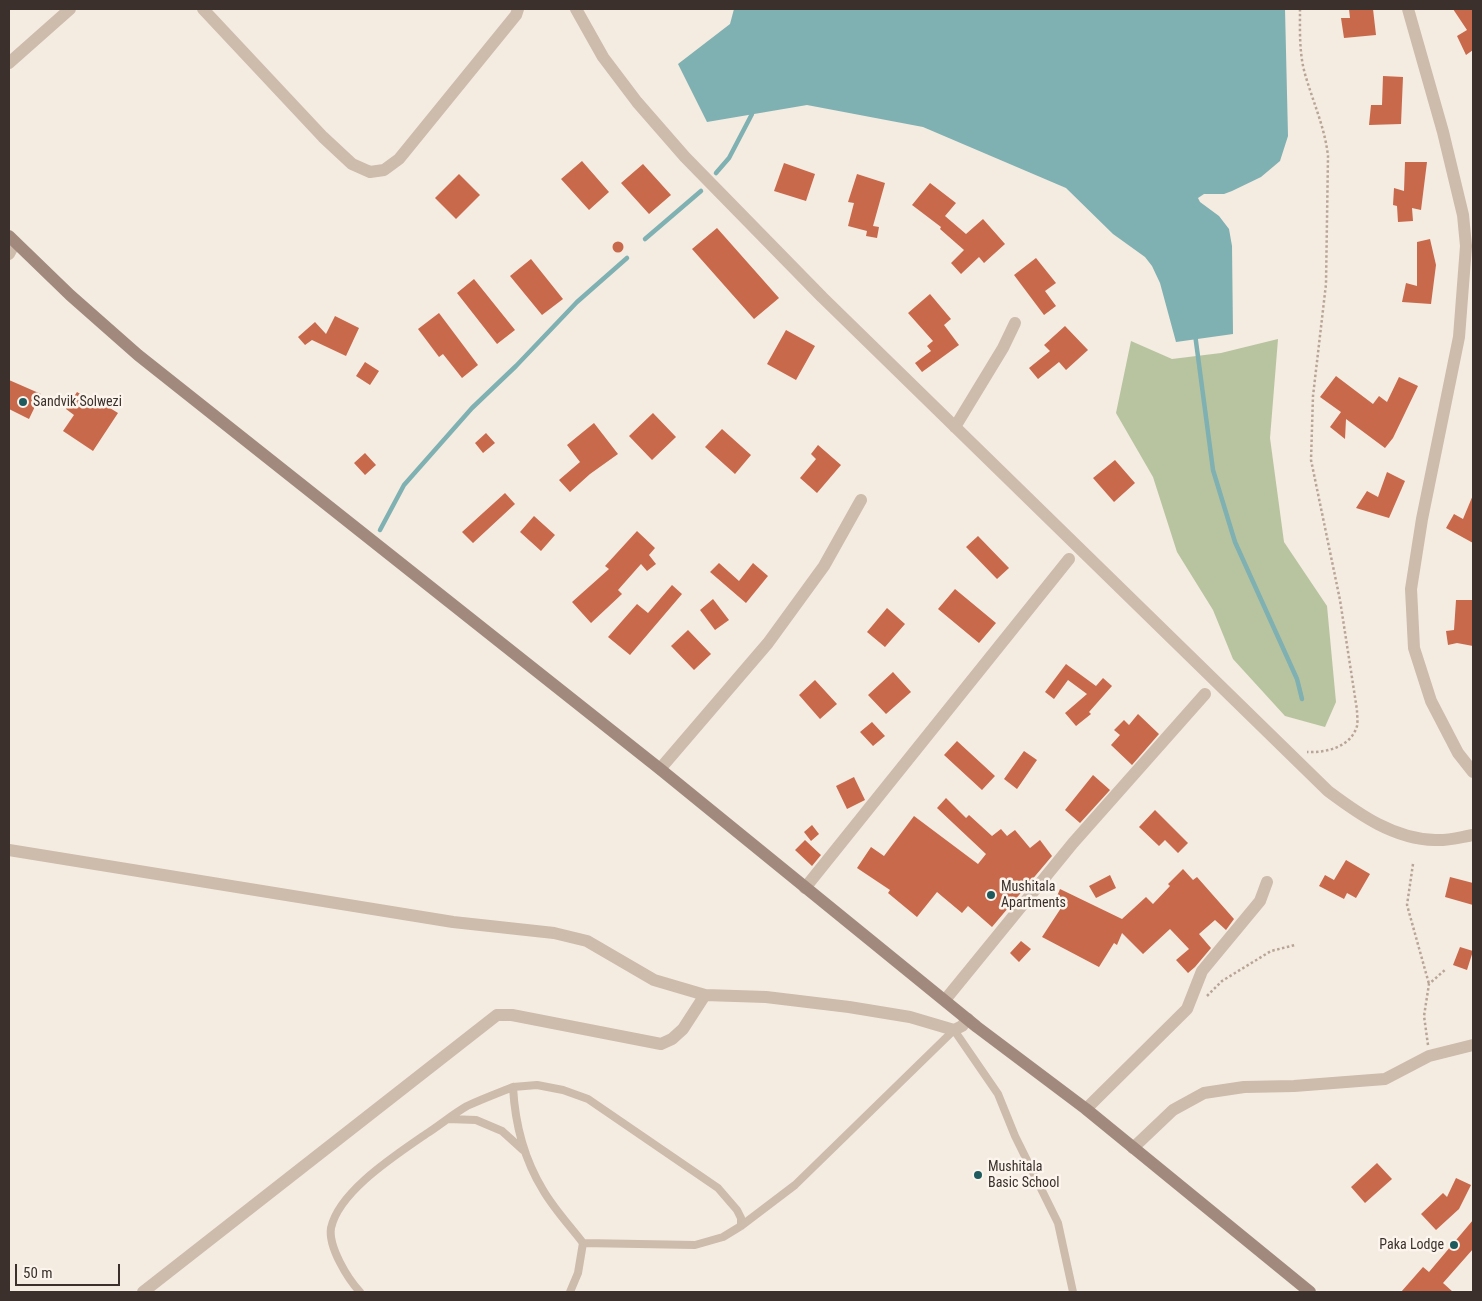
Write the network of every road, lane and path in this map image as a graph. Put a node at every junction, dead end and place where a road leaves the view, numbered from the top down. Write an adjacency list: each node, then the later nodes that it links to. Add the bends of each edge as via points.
1 (70, 9): 7 (street)
2 (203, 9): 3 (street, via 323,137 352,164 370,172 384,170 399,159)
3 (518, 9)
4 (576, 9): 11 (street, via 603,57 685,157)
5 (1300, 9): 15 (path, via 1305,72 1328,156 1326,284 1311,460 1340,600 1357,710 1357,727 1346,744 1321,753)
6 (1408, 9): 17 (street, via 1443,132 1466,246 1459,337 1422,519 1412,589 1414,648 1431,701 1458,753)
7 (9, 63)
8 (12, 239): 9 (street); 16 (main road, via 138,355)
9 (9, 254)
10 (1015, 323): 11 (street)
11 (955, 427): 18 (street, via 1328,791 1355,812 1384,828 1412,837 1436,840)
12 (861, 500): 16 (street, via 824,566 768,642)
13 (1069, 559): 22 (street)
14 (1205, 694): 27 (street, via 1073,843)
15 (1303, 752)
16 (660, 769): 22 (main road)
17 (1473, 772)
18 (1473, 835)
19 (9, 850): 26 (street, via 453,922 554,933 586,942 654,980)
20 (1413, 864): 25 (path, via 1407,905)
21 (1267, 882): 28 (street, via 1260,901 1202,971)
22 (805, 888): 27 (main road)
23 (1295, 945): 28 (path, via 1271,951 1222,981)
24 (1446, 968): 25 (path)
25 (1429, 984): 32 (path, via 1424,1016)
26 (705, 995): 30 (street, via 766,997 849,1007 910,1017); 40 (street, via 683,1029 661,1044 512,1015 497,1015)
27 (946, 1000): 29 (main road)
28 (1187, 1009): 34 (street)
29 (968, 1019): 30 (street); 34 (main road)
30 (954, 1030): 38 (lane, via 796,1185); 43 (lane, via 998,1094 1015,1136 1055,1215)
31 (1473, 1045): 32 (street)
32 (1429, 1056): 36 (street, via 1385,1079 1244,1087 1204,1093 1173,1110)
33 (513, 1087): 35 (lane, via 466,1106); 37 (lane); 38 (lane, via 537,1085 588,1099 718,1188 737,1210)
34 (1086, 1109): 36 (main road)
35 (448, 1119): 37 (lane, via 476,1120 502,1131); 41 (lane, via 358,1186 336,1212 331,1230 333,1248)
36 (1133, 1148): 44 (main road)
37 (523, 1150): 39 (lane, via 543,1191)
38 (740, 1226): 39 (lane, via 723,1237 695,1245)
39 (583, 1243): 42 (lane, via 578,1273)
40 (143, 1292)
41 (360, 1292)
42 (570, 1292)
43 (1073, 1292)
44 (1310, 1292)

